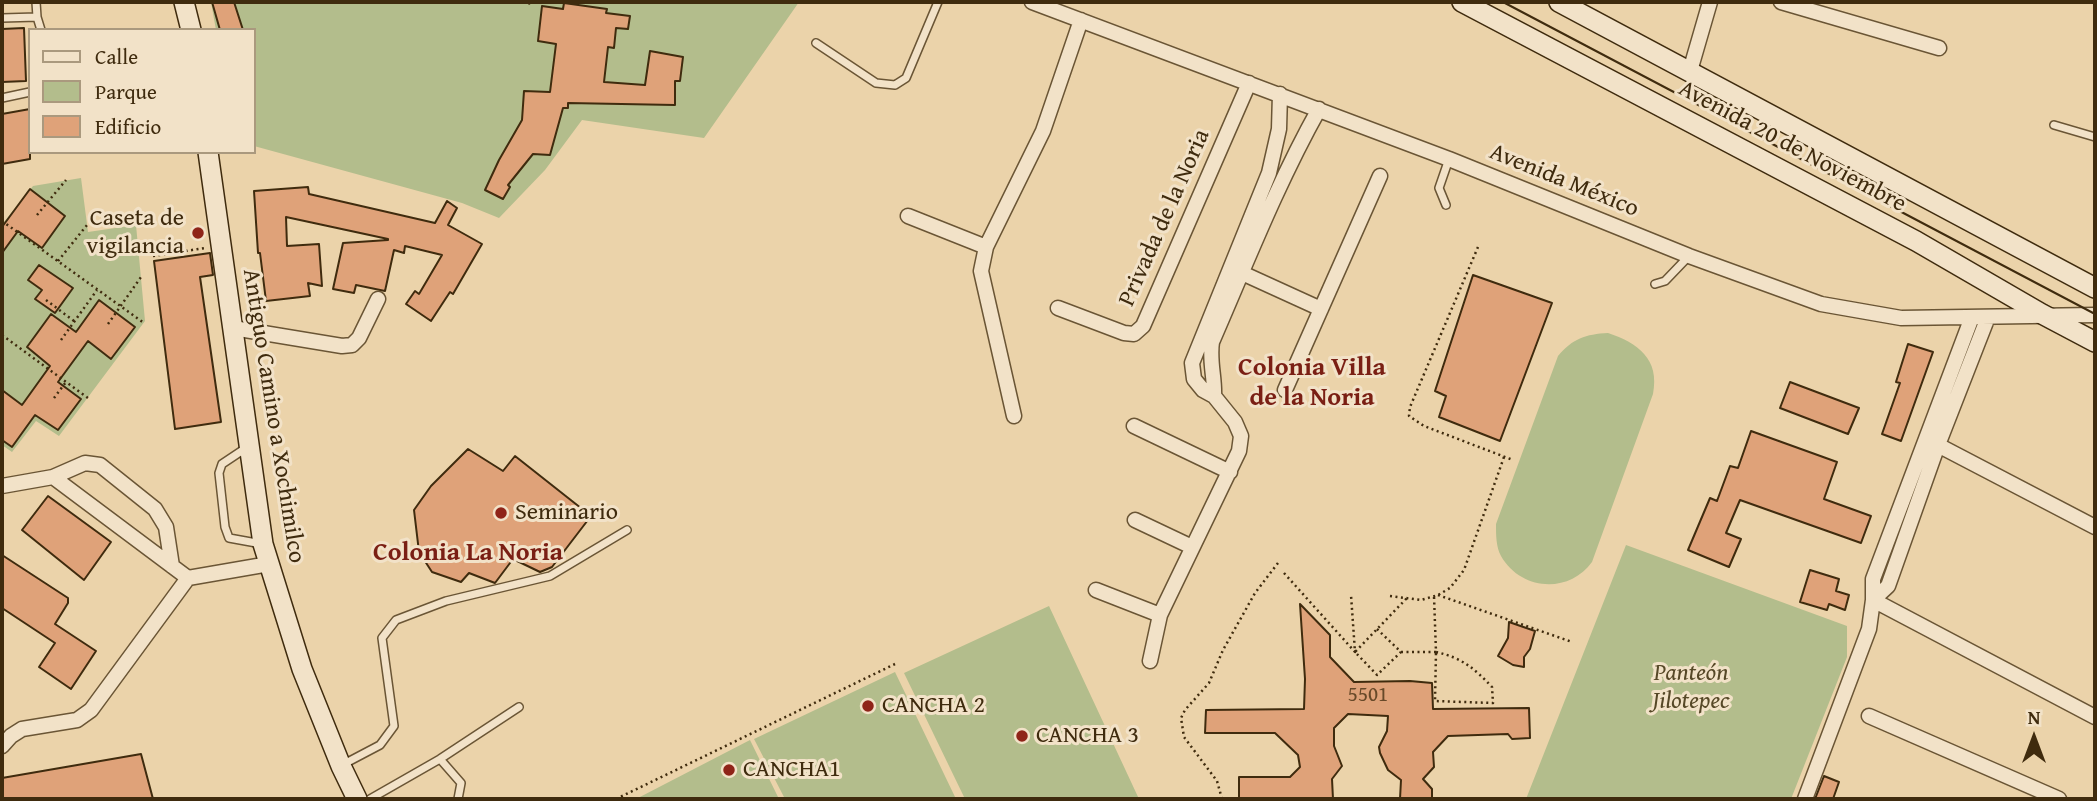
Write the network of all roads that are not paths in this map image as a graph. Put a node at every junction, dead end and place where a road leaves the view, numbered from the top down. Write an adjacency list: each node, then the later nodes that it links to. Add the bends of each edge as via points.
1 (36, 2): 9 (lane)
2 (184, 2): 13 (main road)
3 (938, 2): 14 (lane, via 906,78 895,85 876,83)
4 (1032, 2): 11 (street, Avenida México)
5 (1462, 2): 41 (main road, Avenida 20 de Noviembre, via 1916,241)
6 (1559, 2): 16 (main road, Avenida 20 de Noviembre)
7 (1710, 2): 16 (street)
8 (1781, 2): 15 (street)
9 (37, 17): 10 (lane); 12 (lane)
10 (2, 18)
11 (1081, 20): 17 (street, Avenida México); 32 (street, via 1043,131)
12 (40, 28)
13 (190, 28)
14 (816, 43)
15 (1939, 48)
16 (1690, 71): 36 (main road, Avenida 20 de Noviembre)
17 (1249, 83): 19 (street, Avenida México); 39 (street, Privada de la Noria, via 1143,326 1134,334 1124,333)
18 (28, 92): 20 (lane)
19 (1280, 94): 21 (street, Avenida México); 26 (street, via 1279,129)
20 (2, 98)
21 (1319, 109): 25 (street, Avenida México); 28 (street)
22 (2054, 125): 23 (lane)
23 (2095, 137)
24 (208, 154): 45 (main road, Antiguo Camino a Xochimilco)
25 (1449, 159): 29 (lane, via 1439,188); 33 (street, Avenida México)
26 (1269, 173): 28 (street); 31 (street)
27 (1380, 176): 40 (street)
28 (1284, 180): 31 (street)
29 (1446, 205)
30 (908, 216): 32 (street)
31 (1252, 232): 34 (street); 38 (street)
32 (986, 247): 49 (street, via 981,271)
33 (1689, 256): 35 (lane, via 1665,281); 43 (street, Avenida México, via 1821,304 1901,317)
34 (1242, 272): 38 (street); 40 (street)
35 (1655, 284)
36 (2095, 288)
37 (378, 299): 45 (street, via 352,345)
38 (1223, 302): 48 (street, via 1210,356); 48 (street, via 1192,363 1194,379)
39 (1058, 308)
40 (1321, 309): 47 (street)
41 (2042, 314): 42 (street, Avenida México); 44 (street, Avenida México); 46 (main road, Avenida 20 de Noviembre)
42 (2095, 314)
43 (1972, 317): 44 (street, Avenida México); 51 (street)
44 (1988, 317): 51 (street)
45 (233, 328): 52 (main road, Antiguo Camino a Xochimilco)
46 (2095, 342)
47 (1285, 390)
48 (1214, 396): 53 (street, via 1241,436)
49 (1014, 416)
50 (1134, 426): 53 (street)
51 (1931, 442): 57 (street); 65 (street, via 1888,586)
52 (250, 445): 59 (main road, Antiguo Camino a Xochimilco); 59 (lane, via 222,464 219,473 225,527 229,538)
53 (1230, 472): 60 (street)
54 (53, 477): 55 (street); 62 (street); 62 (street, via 85,463 100,465 155,509 166,527)
55 (2, 486)
56 (1135, 520): 60 (street)
57 (2095, 527)
58 (627, 530): 73 (lane, via 550,576 446,601 396,620 382,638 394,726 380,746)
59 (263, 544): 61 (main road, Antiguo Camino a Xochimilco)
60 (1192, 547): 66 (street)
61 (269, 564): 63 (street); 73 (main road, Antiguo Camino a Xochimilco, via 302,669)
62 (172, 566): 63 (street)
63 (188, 578): 71 (street, via 90,710 77,720 22,729)
64 (1096, 590): 66 (street)
65 (1873, 600): 70 (street); 77 (street, via 1870,628)
66 (1160, 615): 67 (street)
67 (1150, 661)
68 (519, 707): 72 (lane)
69 (1869, 716): 78 (street)
70 (2095, 716)
71 (2, 746)
72 (440, 759): 75 (lane); 76 (lane, via 461,783)
73 (341, 766): 74 (main road, Antiguo Camino a Xochimilco)
74 (357, 799)
75 (370, 799)
76 (458, 799)
77 (1805, 799)
78 (2059, 799)

